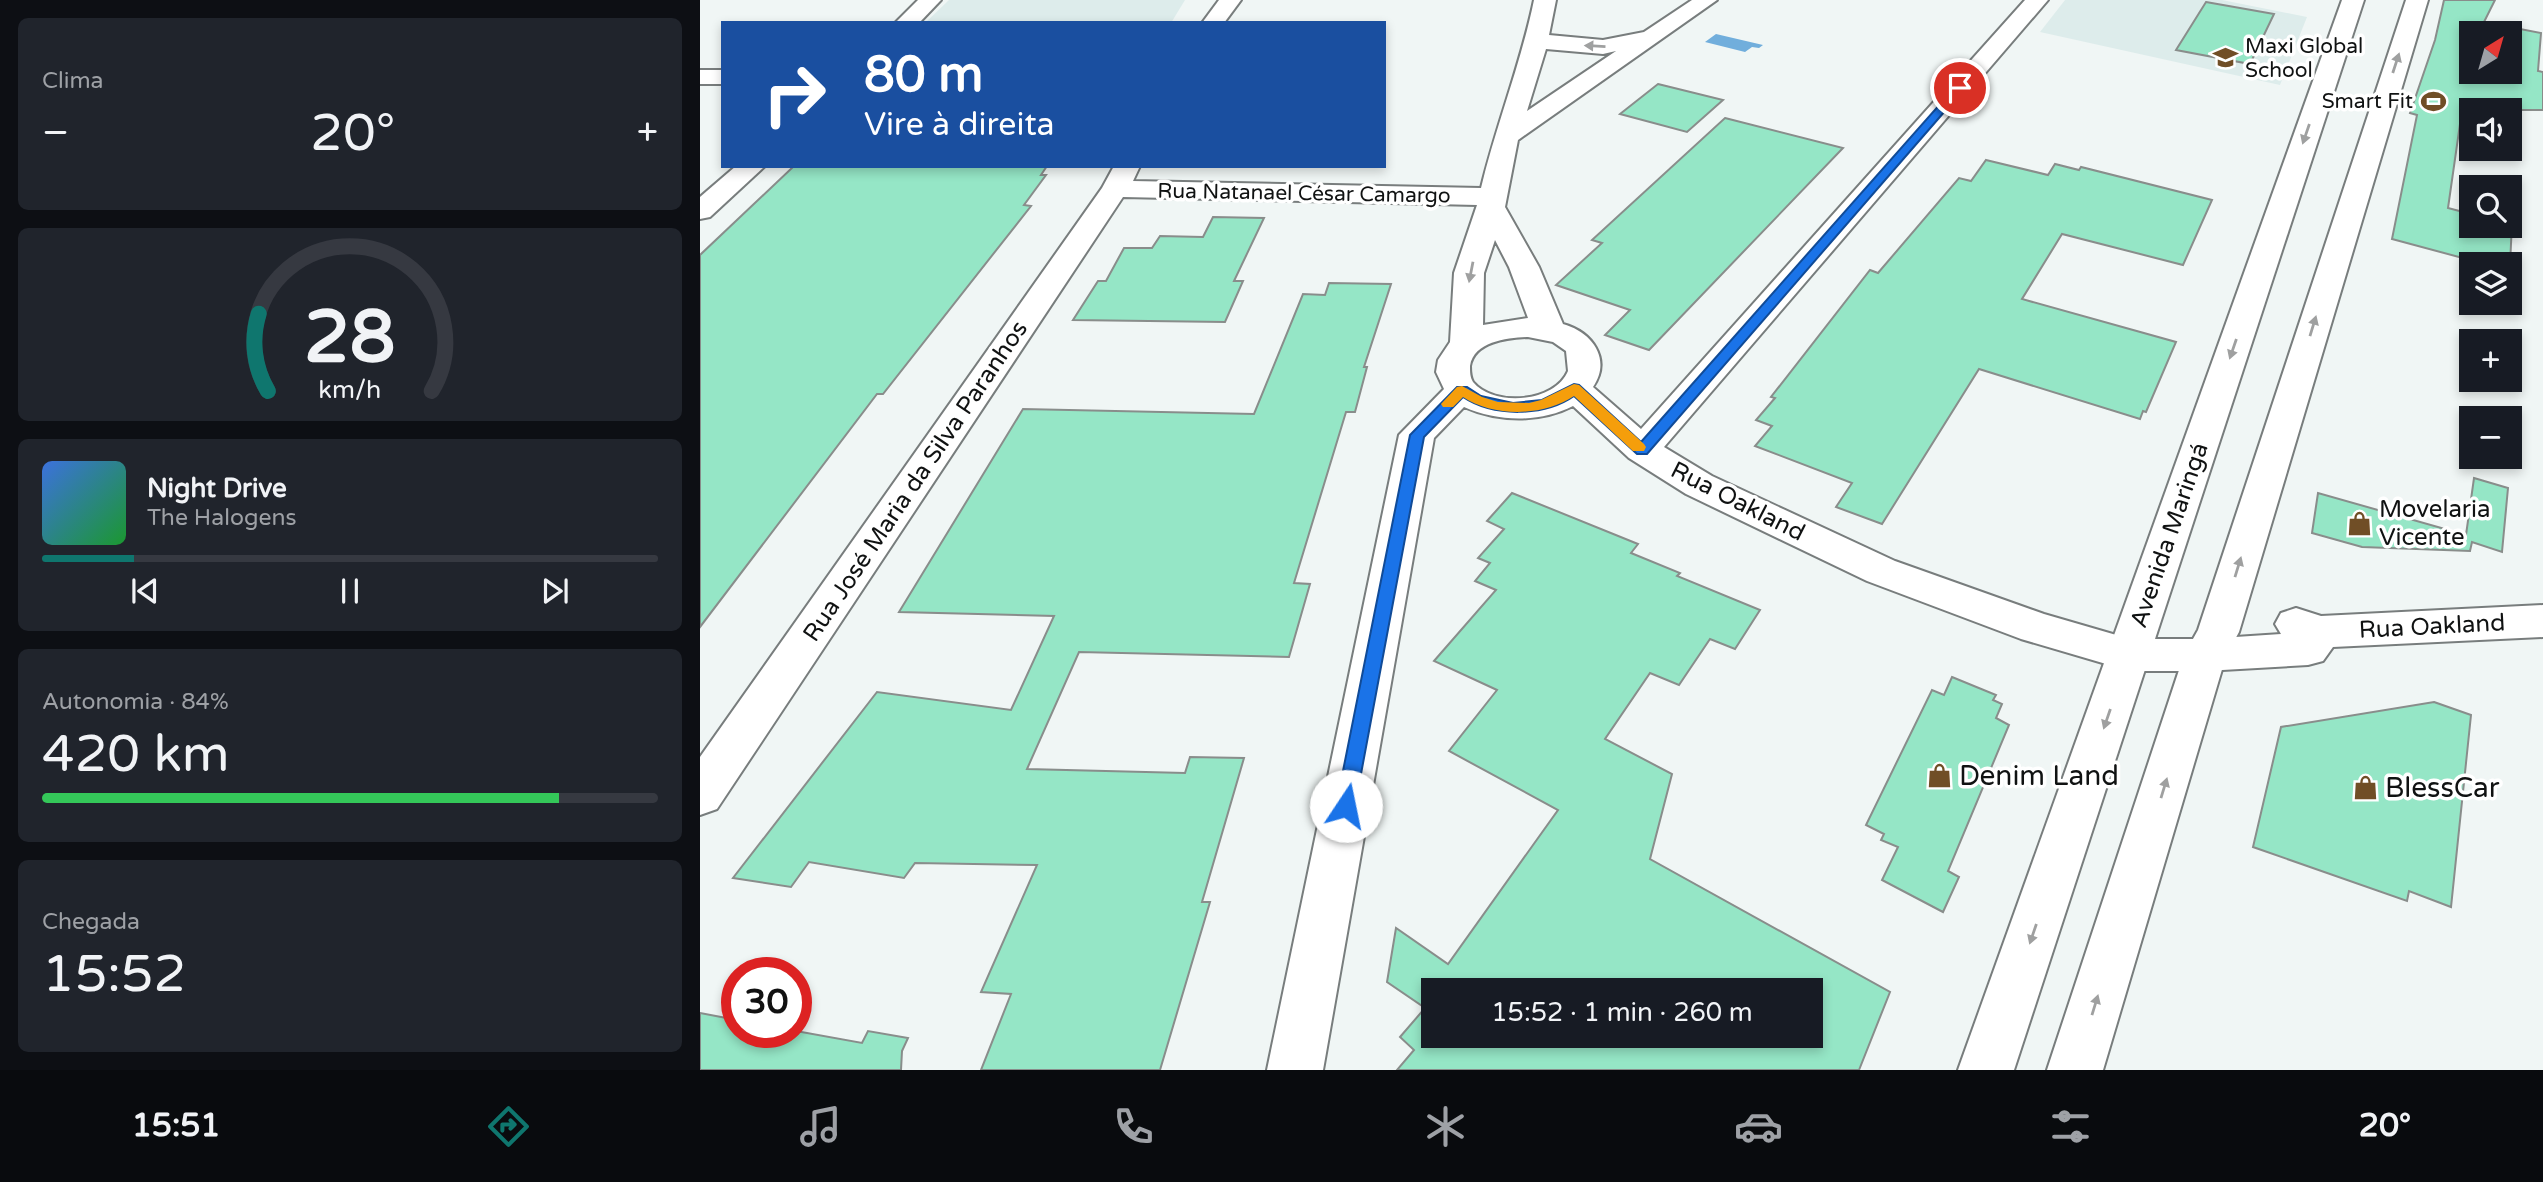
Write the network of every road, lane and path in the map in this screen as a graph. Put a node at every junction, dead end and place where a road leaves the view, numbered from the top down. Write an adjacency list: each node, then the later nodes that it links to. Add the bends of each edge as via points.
1 (930, 0): 8 (street)
2 (1230, 0): 9 (street)
3 (1545, 0): 11 (street)
4 (1706, 0): 10 (street)
5 (2037, 0): 23 (street)
6 (2353, 0): 25 (street, Avenida Maringá, one-way to 25)
7 (2417, 0): 26 (street, one-way to 7)
8 (908, 21)
9 (1214, 21)
10 (1653, 38): 11 (street, one-way to 11, via 1604,47); 14 (street)
11 (1537, 41): 14 (street)
12 (700, 77): 13 (street)
13 (721, 77)
14 (1506, 137): 17 (street)
15 (750, 168): 18 (street)
16 (1121, 177): 17 (street, Rua Natanael César Camargo); 27 (street, Rua José Maria da Silva Paranhos)
17 (1492, 202): 19 (street); 20 (street, one-way to 20, via 1469,274)
18 (700, 211)
19 (1549, 330): 20 (street, via 1504,329); 21 (street, via 1566,336 1585,356 1586,368)
20 (1466, 345): 22 (street, via 1453,366)
21 (1574, 388): 22 (street, via 1545,404 1513,408 1477,400); 23 (street, Rua Oakland)
22 (1462, 390): 28 (street, via 1417,435)
23 (1642, 450): 25 (street, Rua Oakland, via 1699,485 1881,571 2036,628)
24 (2543, 621): 26 (street, Rua Oakland, via 2321,632 2308,649)
25 (2133, 643): 26 (street, Rua Oakland); 29 (street, Avenida Maringá, one-way to 29)
26 (2212, 644): 30 (street, one-way to 26)
27 (700, 795)
28 (1295, 1070)
29 (1986, 1070)
30 (2075, 1070)

